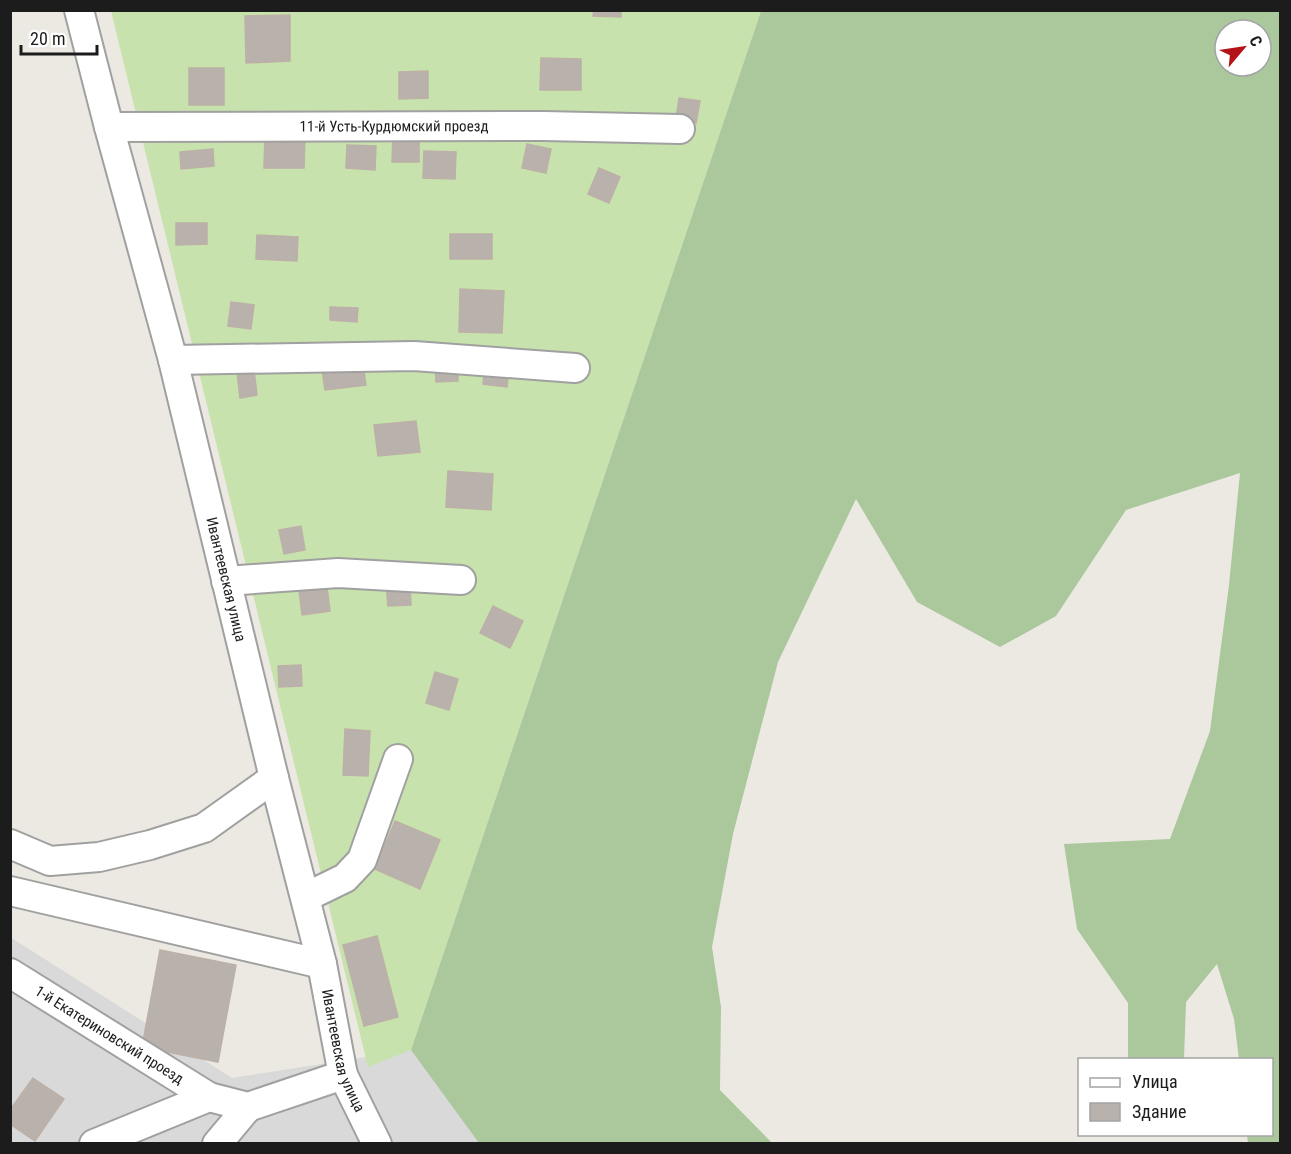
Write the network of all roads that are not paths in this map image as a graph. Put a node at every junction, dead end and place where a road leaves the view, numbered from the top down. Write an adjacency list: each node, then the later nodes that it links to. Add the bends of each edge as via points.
1 (79, 10): 2 (street, Ивантеевская улица)
2 (109, 127): 3 (street, 11-й Усть-Курдюмский проезд); 4 (street, Ивантеевская улица)
3 (680, 129)
4 (173, 360): 5 (street, via 414,356); 7 (street, Ивантеевская улица)
5 (575, 368)
6 (460, 580): 7 (street, via 338,573)
7 (226, 581): 9 (street, Ивантеевская улица)
8 (398, 759): 12 (street, via 362,860 345,878)
9 (274, 778): 10 (street, via 204,828 150,845 99,857 50,861); 12 (street, Ивантеевская улица)
10 (10, 844)
11 (10, 891): 13 (street)
12 (306, 897): 13 (street, Ивантеевская улица)
13 (322, 964): 15 (street, Ивантеевская улица)
14 (10, 973): 16 (street, 1-й Екатериновский проезд)
15 (343, 1075): 17 (street); 20 (street, Ивантеевская улица)
16 (209, 1097): 17 (street, 1-й Екатериновский проезд); 18 (street)
17 (248, 1107): 19 (street)
18 (93, 1143)
19 (217, 1143)
20 (377, 1143)

